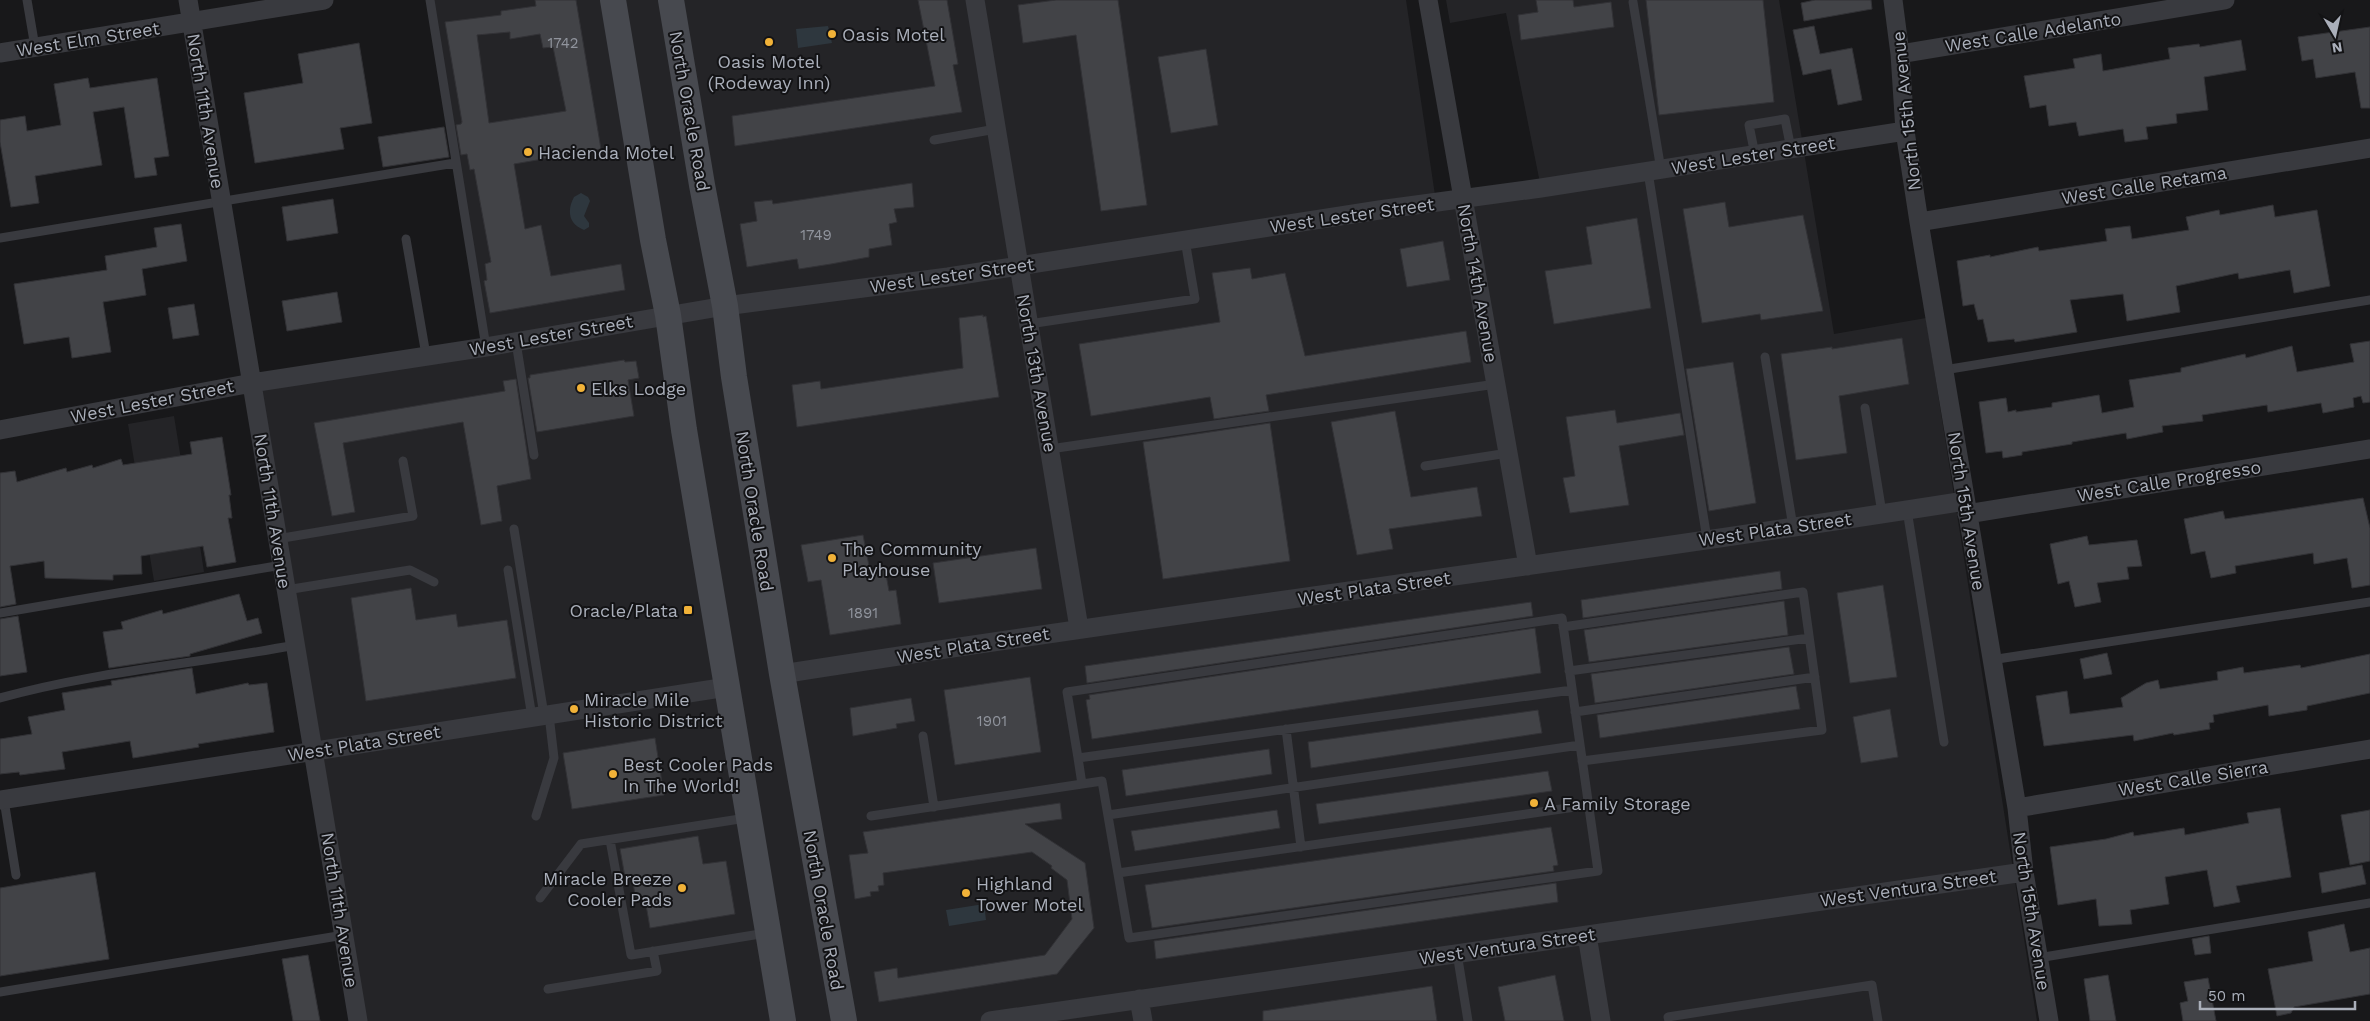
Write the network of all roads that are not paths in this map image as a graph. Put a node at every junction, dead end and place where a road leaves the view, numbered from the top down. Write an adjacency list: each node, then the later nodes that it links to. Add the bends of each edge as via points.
1 (28, 0): 13 (lane)
2 (188, 0): 12 (street, North 11th Avenue)
3 (324, 0): 12 (street, West Elm Street)
4 (430, 0): 22 (lane)
5 (613, 0): 33 (main road)
6 (671, 0): 32 (main road, North Oracle Road)
7 (975, 0): 16 (street, North 13th Avenue)
8 (1428, 0): 24 (street, North 14th Avenue)
9 (1893, 0): 15 (street, North 15th Avenue)
10 (2225, 0): 15 (street, West Calle Adelanto)
11 (1633, 2): 23 (lane)
12 (192, 22): 13 (street, West Elm Street); 25 (street, North 11th Avenue)
13 (35, 47): 14 (street, West Elm Street)
14 (0, 53)
15 (1900, 54): 17 (street, North 15th Avenue)
16 (996, 129): 18 (lane); 30 (street, North 13th Avenue)
17 (1906, 131): 20 (street, West Lester Street); 26 (street, North 15th Avenue)
18 (934, 140)
19 (2370, 148): 26 (street, West Calle Retama)
20 (1791, 150): 21 (street, West Lester Street); 21 (lane, via 1785,119 1748,125)
21 (1755, 155): 23 (street, West Lester Street)
22 (455, 163): 25 (lane); 36 (lane)
23 (1654, 171): 24 (street, West Lester Street); 56 (lane)
24 (1463, 200): 29 (street, West Lester Street); 41 (street, North 14th Avenue)
25 (221, 202): 27 (lane); 40 (street, North 11th Avenue)
26 (1919, 222): 39 (street, North 15th Avenue)
27 (0, 238)
28 (406, 239): 37 (lane)
29 (1185, 240): 30 (street, West Lester Street); 34 (lane, via 1195,299)
30 (1020, 266): 32 (street, West Lester Street); 34 (street, North 13th Avenue)
31 (2370, 300): 39 (lane)
32 (725, 306): 33 (street, West Lester Street); 70 (main road, North Oracle Road)
33 (668, 315): 35 (street, West Lester Street); 72 (main road)
34 (1029, 324): 44 (street, North 13th Avenue)
35 (516, 342): 36 (street, West Lester Street); 47 (lane)
36 (486, 347): 37 (street, West Lester Street)
37 (426, 355): 40 (street, West Lester Street)
38 (1765, 357): 53 (lane)
39 (1944, 370): 50 (street, North 15th Avenue)
40 (252, 383): 43 (street, West Lester Street); 55 (street, North 11th Avenue)
41 (1496, 384): 44 (lane); 46 (street, North 14th Avenue)
42 (1865, 408): 52 (lane)
43 (0, 430)
44 (1050, 449): 65 (street, North 13th Avenue)
45 (2370, 449): 50 (street, West Calle Progresso)
46 (1508, 453): 49 (lane); 58 (street, North 14th Avenue)
47 (534, 455)
48 (403, 461): 55 (lane, via 413,516)
49 (1425, 466)
50 (1966, 507): 51 (street, West Plata Street); 68 (street, North 15th Avenue)
51 (1907, 510): 52 (street, West Plata Street); 79 (lane)
52 (1882, 513): 53 (street, West Plata Street)
53 (1793, 526): 56 (street, West Plata Street)
54 (514, 529): 76 (lane)
55 (277, 539): 57 (street, North 11th Avenue)
56 (1708, 539): 58 (street, West Plata Street)
57 (282, 565): 61 (street, North 11th Avenue); 63 (lane)
58 (1528, 566): 65 (street, West Plata Street)
59 (508, 570): 76 (lane)
60 (434, 582): 61 (lane, via 410,570)
61 (286, 590): 67 (street, North 11th Avenue)
62 (2370, 602): 68 (lane)
63 (0, 613)
64 (1563, 627): 66 (lane, via 1803,592); 69 (lane); 83 (lane, via 1562,618 1067,692)
65 (1079, 628): 70 (street, West Plata Street)
66 (1809, 638): 69 (lane); 71 (lane)
67 (295, 645): 74 (lane, via 219,660 117,672); 82 (street, North 11th Avenue)
68 (1991, 660): 90 (street, North 15th Avenue)
69 (1570, 671): 73 (lane)
70 (782, 674): 113 (main road, North Oracle Road)
71 (1815, 677): 75 (lane); 84 (lane, via 1822,730)
72 (727, 687): 76 (street, West Plata Street); 94 (main road)
73 (1572, 690): 75 (lane); 77 (lane)
74 (0, 698)
75 (1575, 712): 80 (lane)
76 (541, 716): 82 (street, West Plata Street); 92 (lane, via 554,758)
77 (1286, 729): 83 (lane); 86 (lane)
78 (923, 736): 89 (lane)
79 (1944, 742)
80 (1580, 746): 84 (lane); 86 (lane)
81 (2370, 749): 90 (street, West Calle Sierra)
82 (313, 750): 87 (street, West Plata Street); 104 (street, North 11th Avenue)
83 (1078, 758): 85 (lane)
84 (1582, 762): 88 (lane)
85 (1082, 784): 89 (lane); 91 (lane, via 1102,781)
86 (1294, 788): 91 (lane); 96 (lane)
87 (2, 800): 99 (lane)
88 (1589, 805): 96 (lane); 98 (lane, via 1598,871 1129,938)
89 (934, 806): 93 (lane)
90 (2017, 808): 97 (street, North 15th Avenue)
91 (1108, 815): 98 (lane)
92 (536, 816)
93 (871, 816)
94 (749, 818): 95 (lane); 102 (main road)
95 (610, 840): 100 (lane, via 581,844); 105 (lane, via 631,955)
96 (1301, 847): 98 (lane)
97 (2024, 872): 103 (street, West Ventura Street); 107 (street, North 15th Avenue)
98 (1118, 873)
99 (16, 875)
100 (540, 898)
101 (2370, 903): 107 (lane)
102 (768, 933): 105 (lane); 112 (main road)
103 (1587, 934): 106 (street, West Ventura Street); 117 (street)
104 (344, 935): 109 (lane); 111 (street, North 11th Avenue)
105 (653, 951): 108 (lane, via 657,971)
106 (1456, 954): 110 (street, West Ventura Street); 116 (lane)
107 (2038, 958): 120 (street, North 15th Avenue)
108 (548, 989)
109 (0, 992)
110 (1139, 999): 114 (street, West Ventura Street); 115 (street)
111 (358, 1021)
112 (783, 1021)
113 (844, 1021)
114 (990, 1021)
115 (1142, 1021)
116 (1468, 1021)
117 (1600, 1021)
118 (1669, 1021): 119 (lane, via 1668,1017 1872,985)
119 (1878, 1021)
120 (2049, 1021)

